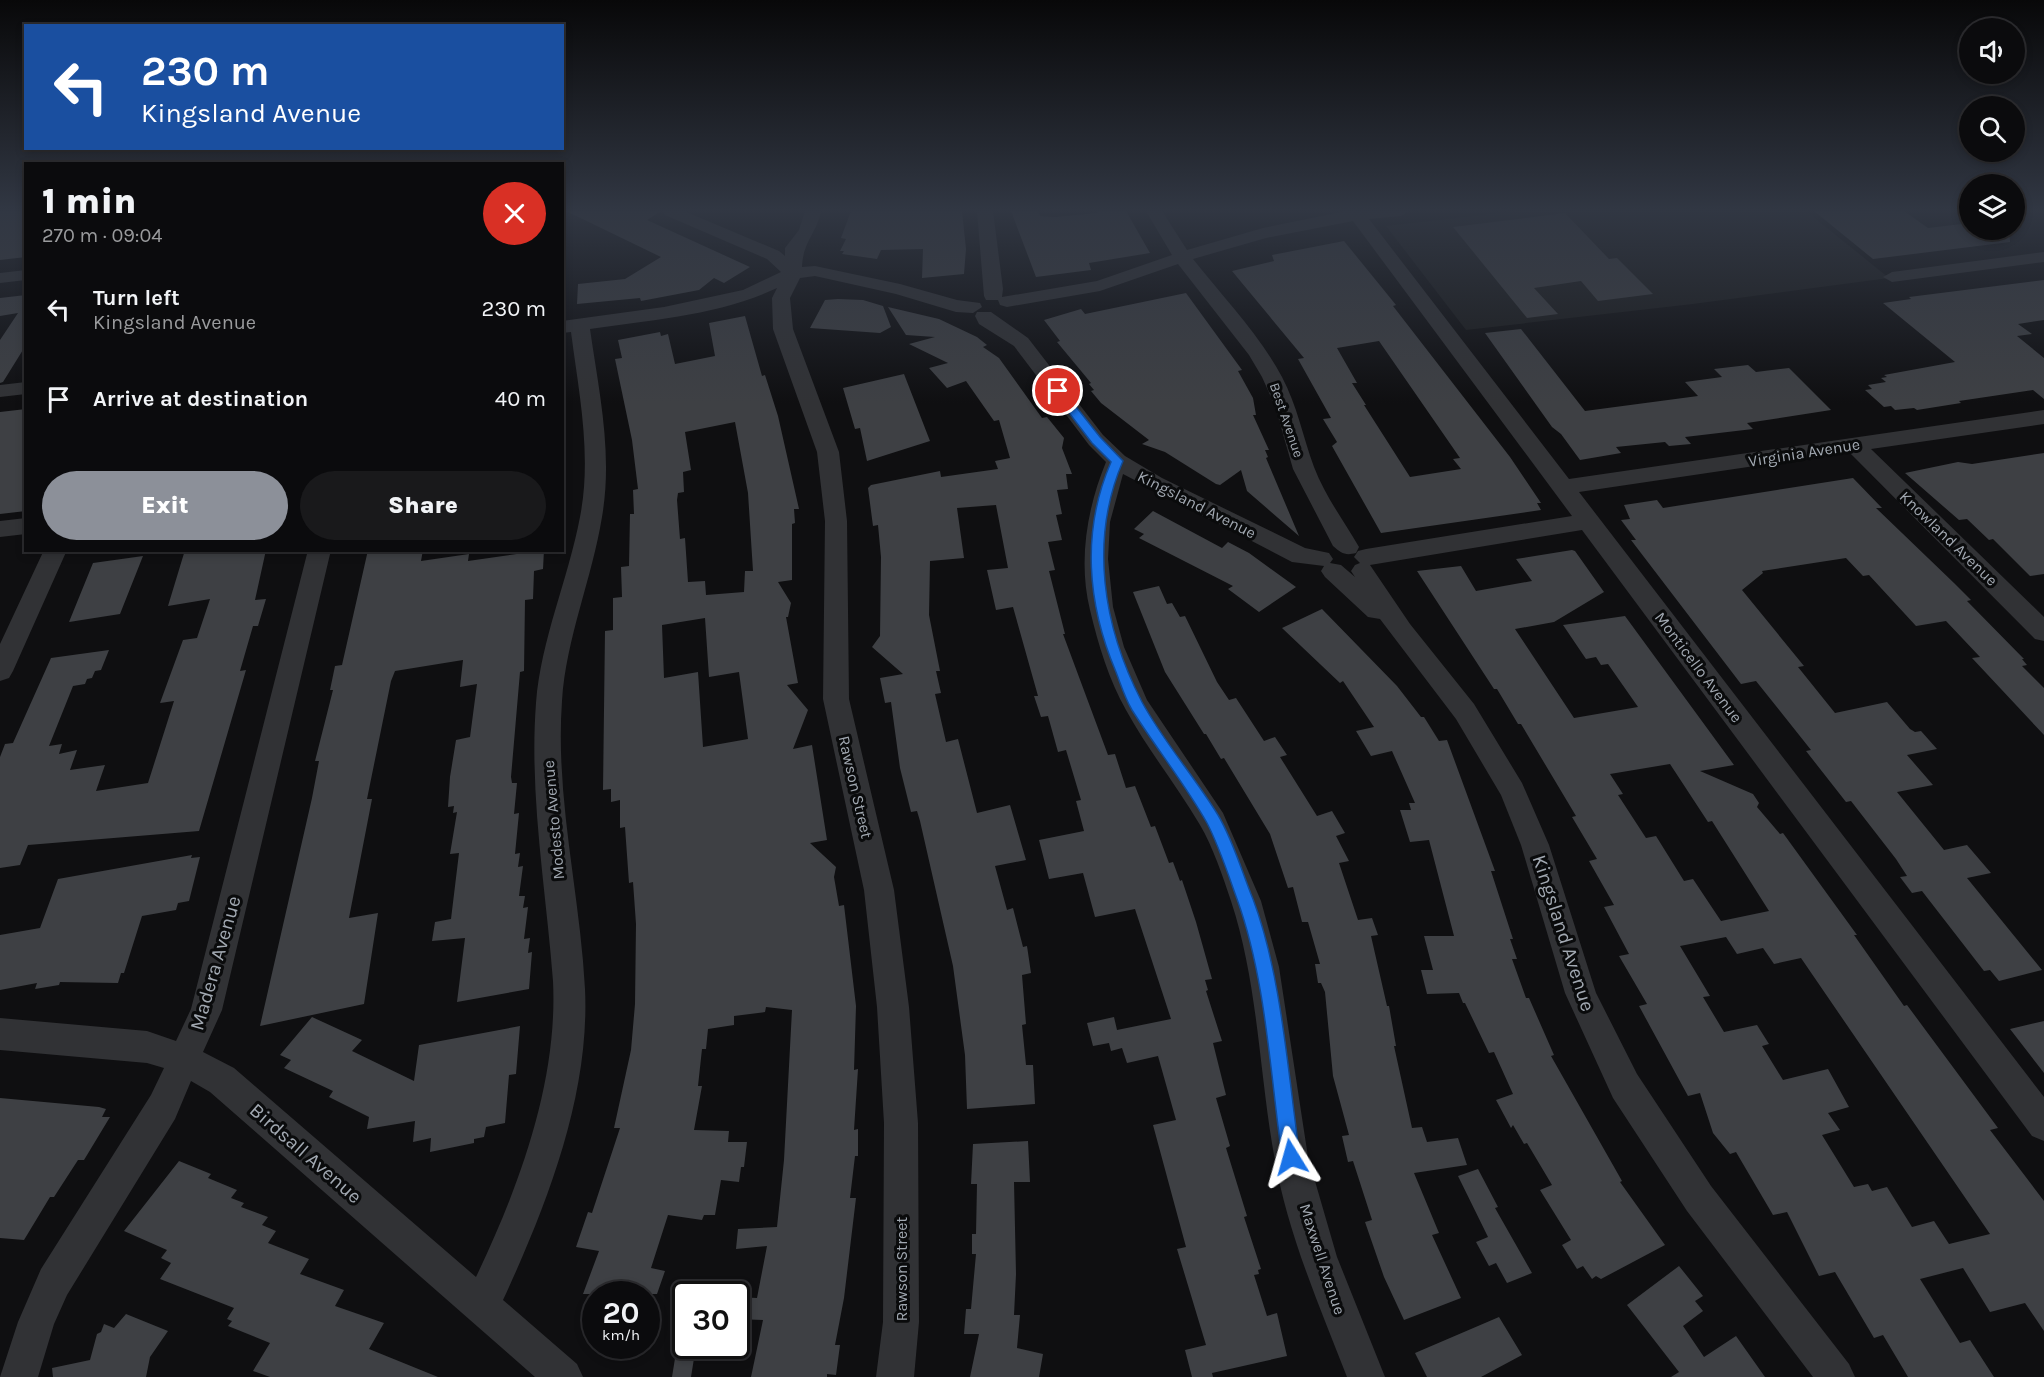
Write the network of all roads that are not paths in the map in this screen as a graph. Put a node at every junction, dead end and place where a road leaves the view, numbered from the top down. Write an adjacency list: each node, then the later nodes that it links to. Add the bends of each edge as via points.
1 (24, 275): 11 (street)
2 (788, 275): 14 (street, via 749,294 663,313)
3 (792, 275): 38 (street, Rawson Street, via 781,298 783,329 828,452 836,521 836,699 879,891 893,1007 901,1146 901,1322)
4 (831, 275): 13 (street)
5 (992, 275): 12 (street, via 994,289)
6 (1130, 275): 12 (street, via 1100,286)
7 (1196, 275): 27 (street, Best Avenue, via 1258,353 1272,377 1304,469 1341,540)
8 (1403, 275): 21 (street, Monticello Avenue)
9 (1905, 275): 10 (street)
10 (1892, 277)
11 (0, 278)
12 (1003, 301): 13 (street, via 978,300); 15 (street, Kingsland Avenue, via 1018,322)
13 (979, 311): 15 (street, Kingsland Avenue, via 986,320)
14 (571, 326): 35 (street, Modesto Avenue, via 596,451 589,528 556,645 546,750 570,1007 562,1076 540,1161 514,1239)
15 (1021, 342): 20 (street, Kingsland Avenue, via 1096,440)
16 (24, 388): 17 (street)
17 (0, 391)
18 (2044, 417): 19 (street, Virginia Avenue)
19 (1854, 445): 21 (street, Virginia Avenue); 29 (street, Knowland Avenue)
20 (1117, 461): 28 (street, Kingsland Avenue, via 1300,556); 39 (street, Maxwell Avenue, via 1106,488 1096,559 1106,627 1136,705 1213,821 1246,901 1264,967 1291,1157 1319,1257)
21 (1565, 487): 22 (street, Monticello Avenue)
22 (1589, 521): 27 (street); 34 (street, Monticello Avenue)
23 (24, 526): 24 (street)
24 (0, 529)
25 (55, 552): 31 (street)
26 (320, 552): 33 (street, Madera Avenue, via 206,1010)
27 (1359, 558): 28 (street, via 1326,552); 30 (street, Kingsland Avenue)
28 (1327, 565): 30 (street, Kingsland Avenue)
29 (2044, 632)
30 (1402, 633): 40 (street, Kingsland Avenue, via 1445,684 1490,752 1519,807 1544,871 1590,1017 1625,1086 1674,1164 1738,1253)
31 (0, 671)
32 (0, 1034): 33 (street, Birdsall Avenue, via 147,1047)
33 (184, 1059): 35 (street, Birdsall Avenue, via 222,1080); 36 (street, Madera Avenue, via 163,1107 54,1282 36,1322)
34 (2044, 1124)
35 (481, 1306): 37 (street, Birdsall Avenue)
36 (19, 1377)
37 (564, 1377)
38 (895, 1377)
39 (1366, 1377)
40 (1836, 1377)

